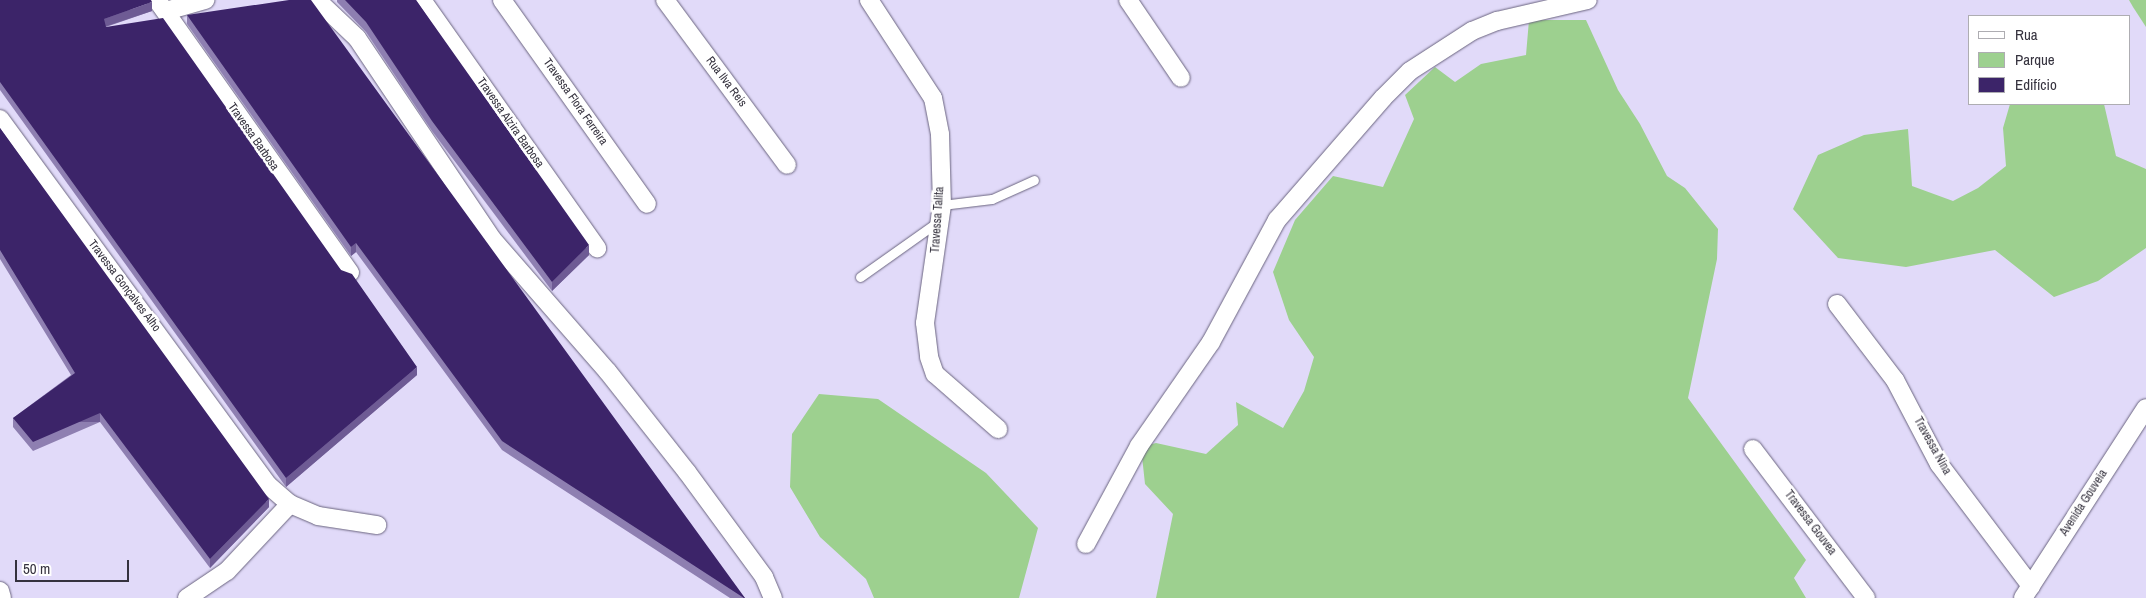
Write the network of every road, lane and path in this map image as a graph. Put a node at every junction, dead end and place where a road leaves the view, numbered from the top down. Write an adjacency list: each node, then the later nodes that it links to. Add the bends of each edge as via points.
1 (205, 0): 9 (street)
2 (317, 0): 30 (street, via 357,38 492,240 608,372 687,472 764,577)
3 (422, 0): 16 (street, Travessa Alzira Barbosa)
4 (502, 0): 14 (street, Travessa Flora Ferreira)
5 (665, 0): 12 (street, Rua Ilva Reis)
6 (869, 0): 15 (street, Travessa Talita, via 934,98 940,134)
7 (1128, 0): 10 (street)
8 (1588, 0): 25 (street, via 1497,21 1472,31 1410,71 1383,98 1277,220 1211,342 1139,446)
9 (161, 5): 17 (street, Travessa Barbosa)
10 (1181, 78)
11 (0, 119): 23 (street, Travessa Gonçalves Alho, via 158,331 245,456)
12 (787, 165)
13 (1034, 180): 15 (lane, via 992,199)
14 (647, 204)
15 (941, 213): 18 (lane); 21 (street, Travessa Talita, via 925,323 929,357 935,374)
16 (597, 248)
17 (350, 273)
18 (860, 277)
19 (1837, 304): 27 (street, Travessa Nina, via 1895,380 1939,464)
20 (2146, 408): 27 (street, Avenida Gouveia)
21 (998, 429)
22 (1753, 449): 31 (street, Travessa Gouvea)
23 (290, 504): 24 (street, via 318,516); 29 (street, via 227,571)
24 (377, 524)
25 (1086, 544)
26 (0, 591): 28 (street)
27 (2027, 592)
28 (2, 598)
29 (187, 598)
30 (773, 598)
31 (1866, 598)

